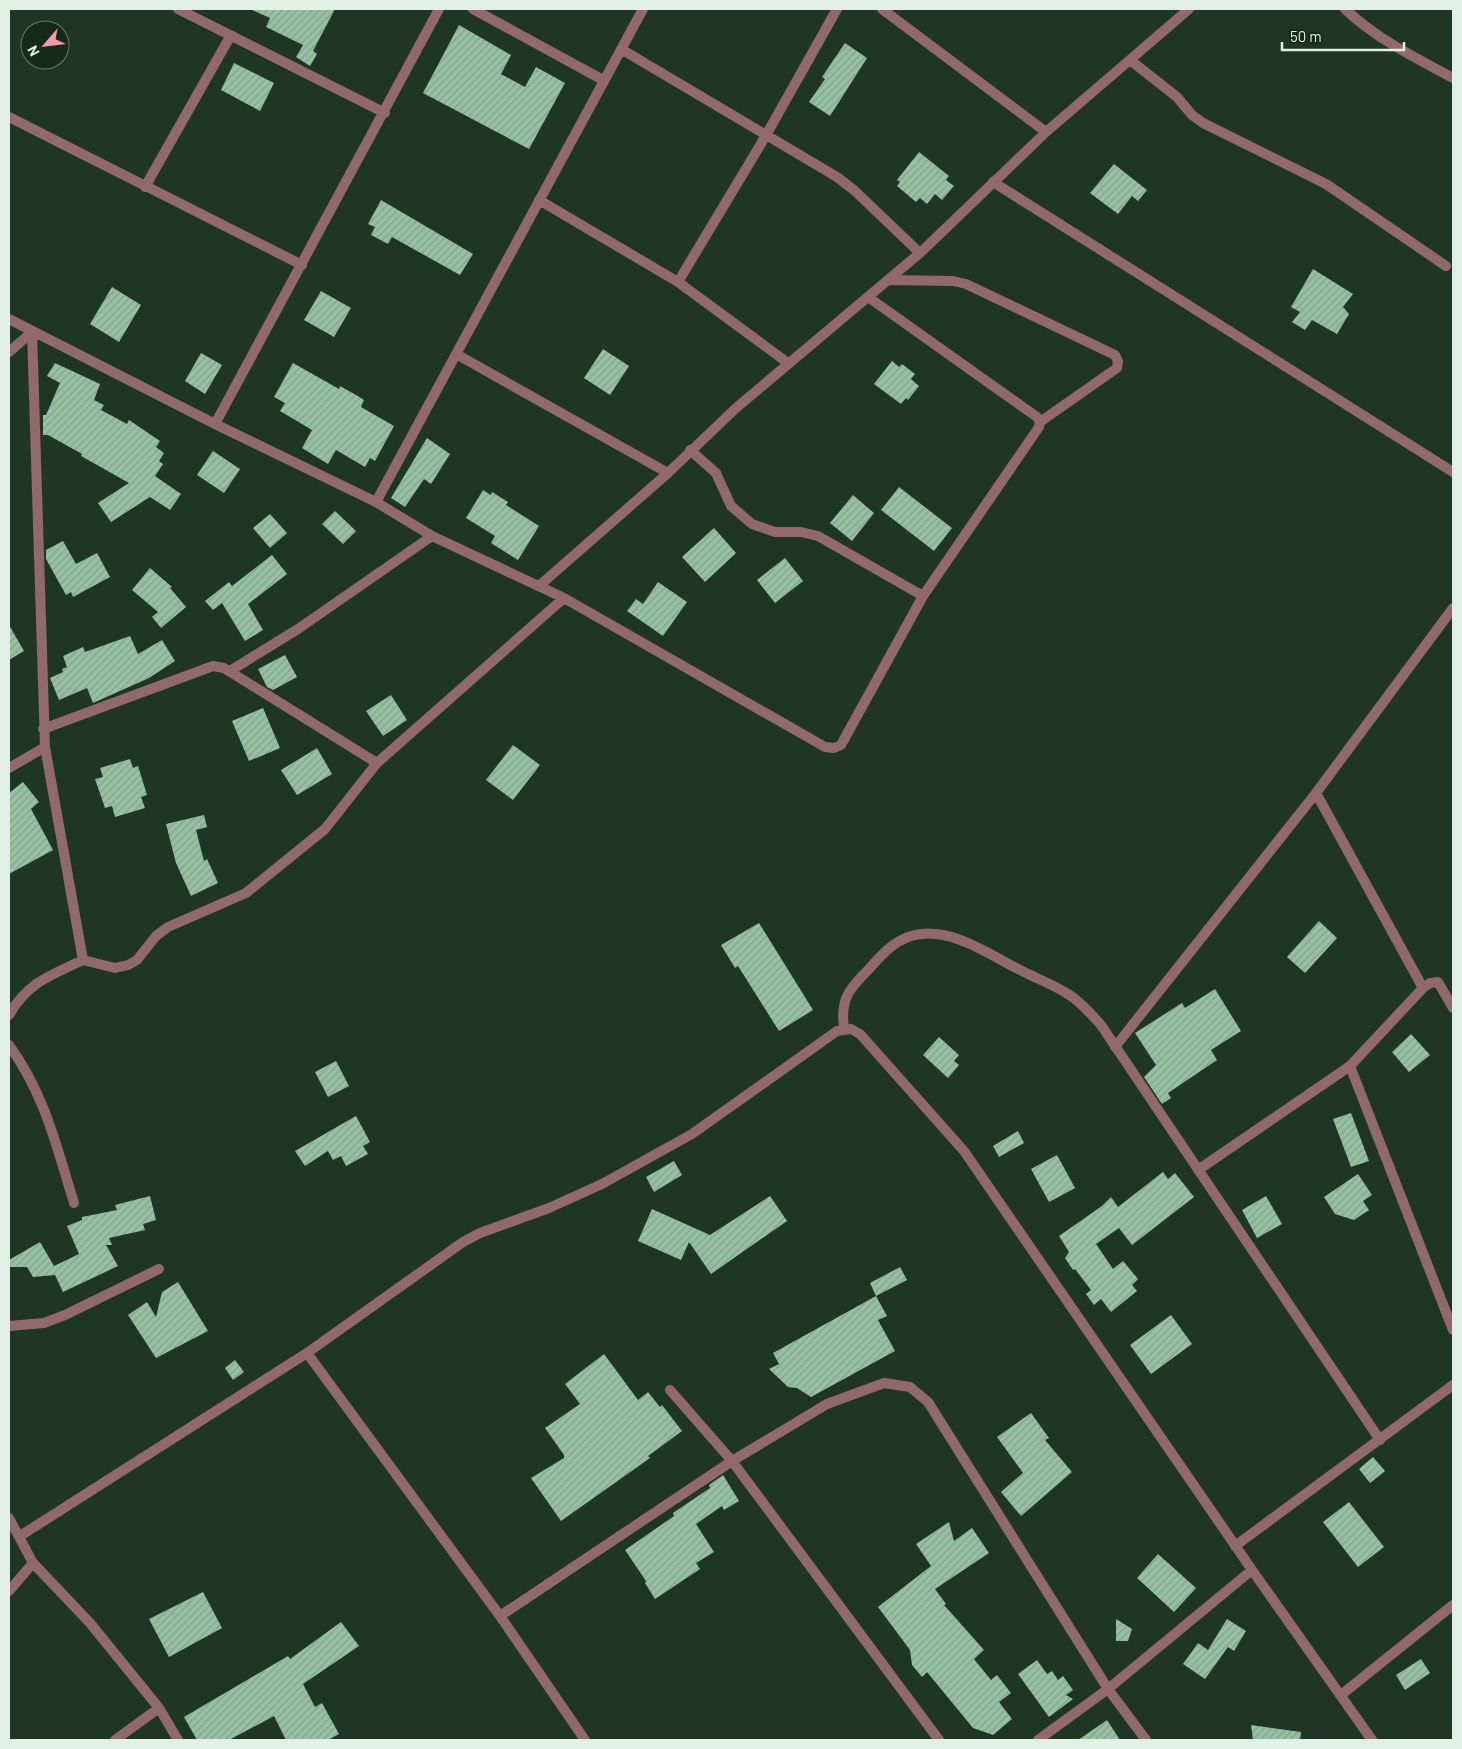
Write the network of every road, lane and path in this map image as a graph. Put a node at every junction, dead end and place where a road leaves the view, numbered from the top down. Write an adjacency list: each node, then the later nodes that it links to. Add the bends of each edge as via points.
1 (178, 9): 9 (street)
2 (439, 9): 14 (street)
3 (473, 9): 13 (street)
4 (643, 9): 10 (street)
5 (837, 9): 17 (street)
6 (882, 9): 16 (street)
7 (1190, 9): 11 (street)
8 (1345, 9): 12 (street, via 1384,41)
9 (231, 36): 14 (street); 19 (street)
10 (621, 49): 13 (street); 17 (street)
11 (1130, 60): 16 (street); 23 (street, via 1177,97 1192,115 1326,184)
12 (1453, 78)
13 (603, 80): 20 (street)
14 (384, 113): 22 (street)
15 (9, 117): 19 (street)
16 (1046, 132): 18 (street)
17 (765, 137): 21 (street, via 837,177); 25 (street)
18 (993, 182): 21 (street); 35 (street)
19 (145, 187): 22 (street)
20 (539, 200): 25 (street); 30 (street)
21 (920, 253): 24 (street)
22 (302, 266): 33 (street)
23 (1446, 266)
24 (889, 280): 26 (street); 32 (street, via 966,284 1115,356 1117,368)
25 (678, 282): 31 (street)
26 (868, 298): 31 (street); 32 (street)
27 (9, 319): 28 (street)
28 (32, 332): 29 (street); 33 (street); 44 (street)
29 (9, 352)
30 (456, 354): 36 (street); 37 (street)
31 (788, 363): 34 (street)
32 (1040, 422): 40 (street)
33 (215, 424): 37 (street)
34 (690, 450): 36 (street); 40 (street, via 716,473 731,506 752,524 775,532 818,536)
35 (1453, 472)
36 (668, 473): 39 (street)
37 (376, 502): 38 (street)
38 (432, 536): 39 (street); 43 (street, via 298,630)
39 (539, 586): 41 (street)
40 (923, 596): 41 (street, via 841,745 834,748 825,747)
41 (564, 598): 46 (street)
42 (1453, 608): 48 (street)
43 (230, 671): 44 (street, via 213,666); 46 (street)
44 (44, 729): 45 (street)
45 (45, 747): 47 (street); 49 (street)
46 (377, 763): 49 (street, via 325,829 246,893 168,927 156,936 137,960 128,965 115,968)
47 (9, 768)
48 (1316, 793): 50 (street); 55 (street)
49 (83, 960): 52 (street, via 32,985 18,999)
50 (1423, 988): 51 (street, via 1438,982); 56 (street)
51 (1453, 1008)
52 (9, 1015)
53 (844, 1028): 55 (street, via 842,1010 848,994 890,946 921,934 942,935 962,941 1068,994 1087,1010); 62 (street, via 692,1134 602,1184 463,1242); 69 (street, via 860,1034 964,1151)
54 (9, 1045): 58 (street, via 44,1105)
55 (1115, 1047): 57 (street)
56 (1350, 1066): 57 (street); 61 (street)
57 (1198, 1170): 65 (street)
58 (74, 1203)
59 (159, 1269): 60 (street, via 44,1323)
60 (9, 1326)
61 (1453, 1330)
62 (307, 1353): 68 (street); 74 (street)
63 (1453, 1385): 65 (street)
64 (670, 1390): 66 (street)
65 (1380, 1440): 69 (street)
66 (732, 1461): 74 (street); 75 (street, via 799,1419 858,1392 884,1383 903,1384 918,1391 928,1402); 81 (street)
67 (9, 1518): 68 (street)
68 (20, 1536): 70 (street)
69 (1235, 1546): 71 (street)
70 (33, 1563): 72 (street); 77 (street, via 90,1623)
71 (1252, 1570): 75 (street); 76 (street)
72 (9, 1591)
73 (1453, 1605): 76 (street)
74 (500, 1616): 80 (street)
75 (1108, 1689): 82 (street); 83 (street)
76 (1340, 1695): 84 (street)
77 (159, 1708): 78 (street); 79 (street)
78 (115, 1740)
79 (178, 1740)
80 (584, 1740)
81 (939, 1740)
82 (1038, 1740)
83 (1146, 1740)
84 (1372, 1740)

